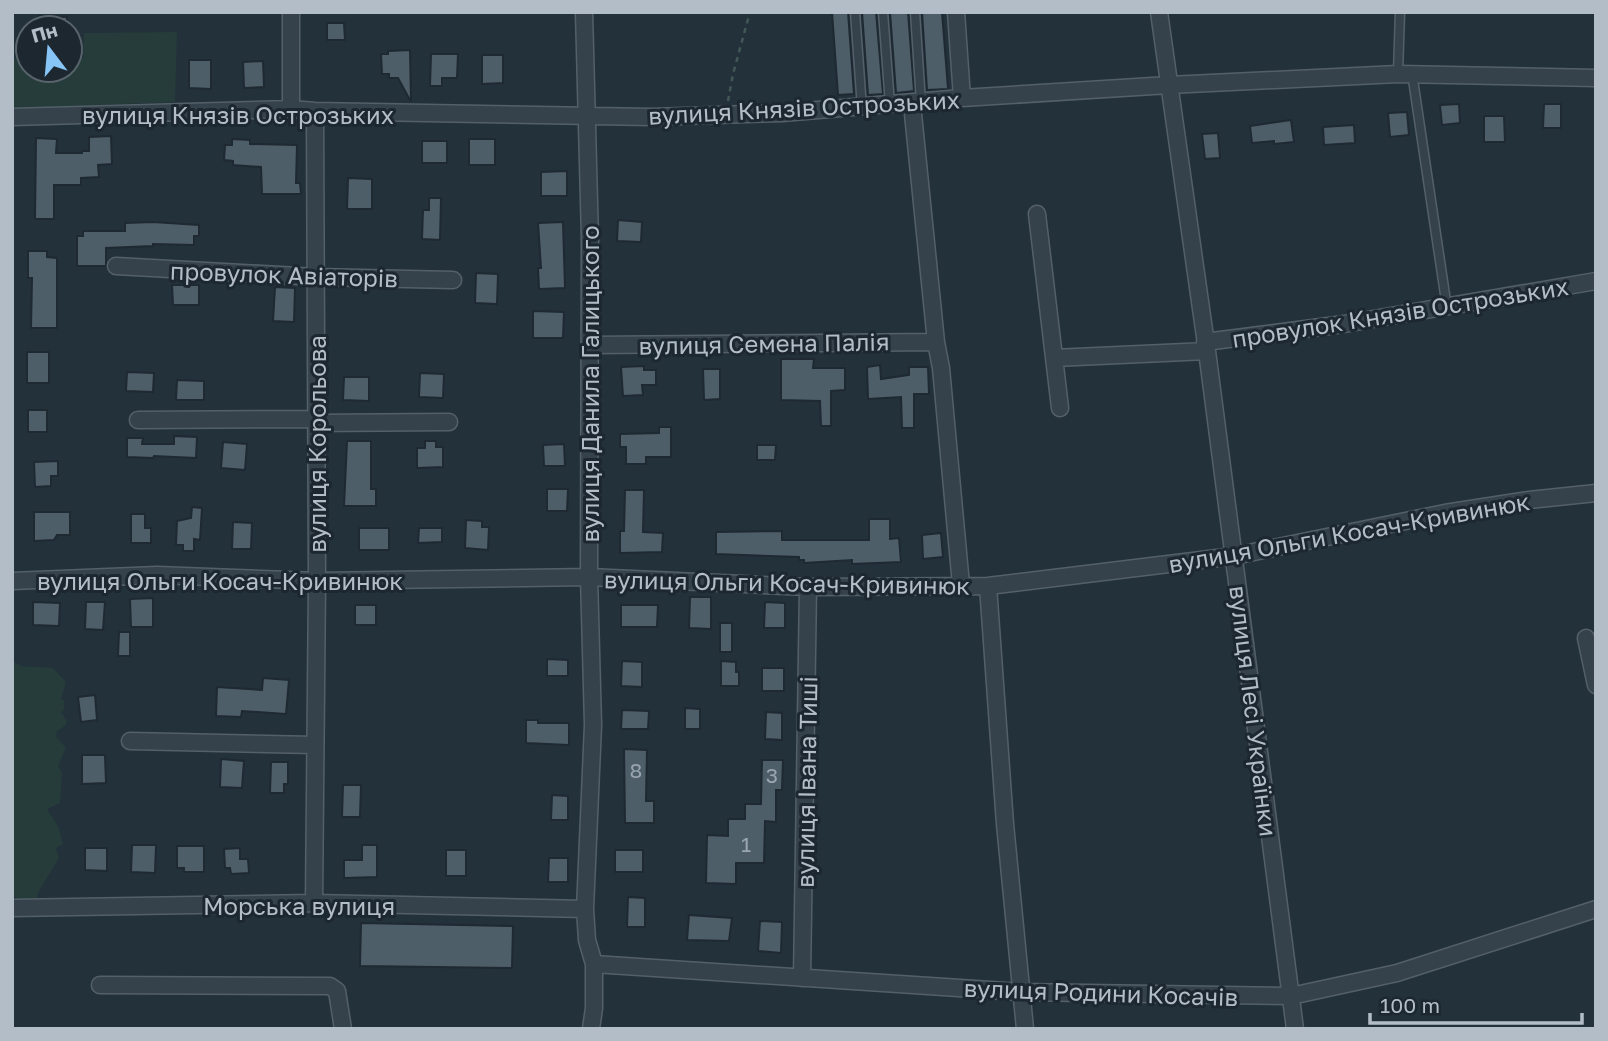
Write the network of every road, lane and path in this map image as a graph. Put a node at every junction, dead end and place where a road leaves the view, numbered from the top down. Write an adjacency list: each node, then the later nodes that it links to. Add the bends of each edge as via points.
1 (291, 12): 17 (street)
2 (584, 12): 20 (street, вулиця Данила Галицького)
3 (750, 12): 19 (path)
4 (855, 12): 16 (lane)
5 (883, 12): 15 (lane)
6 (915, 12): 14 (lane)
7 (956, 12): 13 (street)
8 (1159, 12): 12 (street, вулиця Лесі Українки)
9 (1400, 12): 10 (lane)
10 (1405, 73): 11 (street, вулиця Князів Острозьких); 12 (street, вулиця Князів Острозьких); 27 (lane)
11 (1596, 78)
12 (1169, 85): 13 (street, вулиця Князів Острозьких); 30 (street, вулиця Лесі Українки)
13 (962, 98): 14 (street, вулиця Князів Острозьких)
14 (916, 103): 15 (street, вулиця Князів Острозьких); 28 (street)
15 (890, 105): 16 (street, вулиця Князів Острозьких)
16 (862, 108): 19 (street, вулиця Князів Острозьких)
17 (291, 109): 18 (street, вулиця Князів Острозьких); 21 (street, вулиця Князів Острозьких)
18 (315, 111): 20 (street, вулиця Князів Острозьких); 24 (street, вулиця Корольова)
19 (726, 115): 20 (street, вулиця Князів Острозьких)
20 (586, 116): 29 (street, вулиця Данила Галицького)
21 (12, 117)
22 (1037, 214): 31 (street)
23 (116, 266): 24 (street, провулок Авіаторів)
24 (316, 277): 25 (street, провулок Авіаторів); 34 (street, вулиця Корольова)
25 (453, 280)
26 (1596, 281): 27 (street, провулок Князів Острозьких)
27 (1447, 308): 30 (street, провулок Князів Острозьких)
28 (936, 342): 29 (street, вулиця Семена Палія); 41 (street)
29 (591, 345): 38 (street, вулиця Данила Галицького)
30 (1206, 347): 31 (street); 37 (street, вулиця Лесі Українки)
31 (1054, 358): 32 (street)
32 (1060, 408)
33 (138, 420): 34 (street)
34 (315, 421): 35 (street); 40 (street, вулиця Корольова)
35 (449, 422)
36 (1596, 493): 37 (street, вулиця Ольги Косач-Кривинюк, via 1445,513)
37 (1234, 556): 42 (street, вулиця Ольги Косач-Кривинюк); 56 (street, вулиця Лесі Українки)
38 (589, 577): 40 (street, вулиця Ольги Косач-Кривинюк); 43 (street, вулиця Ольги Косач-Кривинюк); 50 (street, вулиця Данила Галицького, via 593,725)
39 (12, 580): 40 (street, вулиця Ольги Косач-Кривинюк, via 157,575)
40 (317, 581): 47 (street, вулиця Корольова)
41 (961, 585): 42 (street, вулиця Ольги Косач-Кривинюк); 43 (street, вулиця Ольги Косач-Кривинюк)
42 (988, 586): 55 (street)
43 (808, 587): 53 (street, вулиця Івана Тиші)
44 (1586, 638): 45 (street)
45 (1596, 685)
46 (130, 741): 47 (street)
47 (315, 745): 48 (street, вулиця Корольова)
48 (314, 903): 49 (street, Морська вулиця); 50 (street, Морська вулиця)
49 (12, 908)
50 (585, 909): 52 (street, вулиця Данила Галицького)
51 (1596, 909): 56 (street, вулиця Родини Косачів, via 1397,973)
52 (594, 964): 53 (street, вулиця Родини Косачів); 58 (street, вулиця Данила Галицького)
53 (802, 978): 55 (street, вулиця Родини Косачів)
54 (100, 985): 57 (street, via 330,986 337,991)
55 (1020, 992): 56 (street, вулиця Родини Косачів); 59 (street)
56 (1291, 996): 60 (street, вулиця Лесі Українки)
57 (343, 1029)
58 (591, 1029)
59 (1025, 1029)
60 (1295, 1029)

